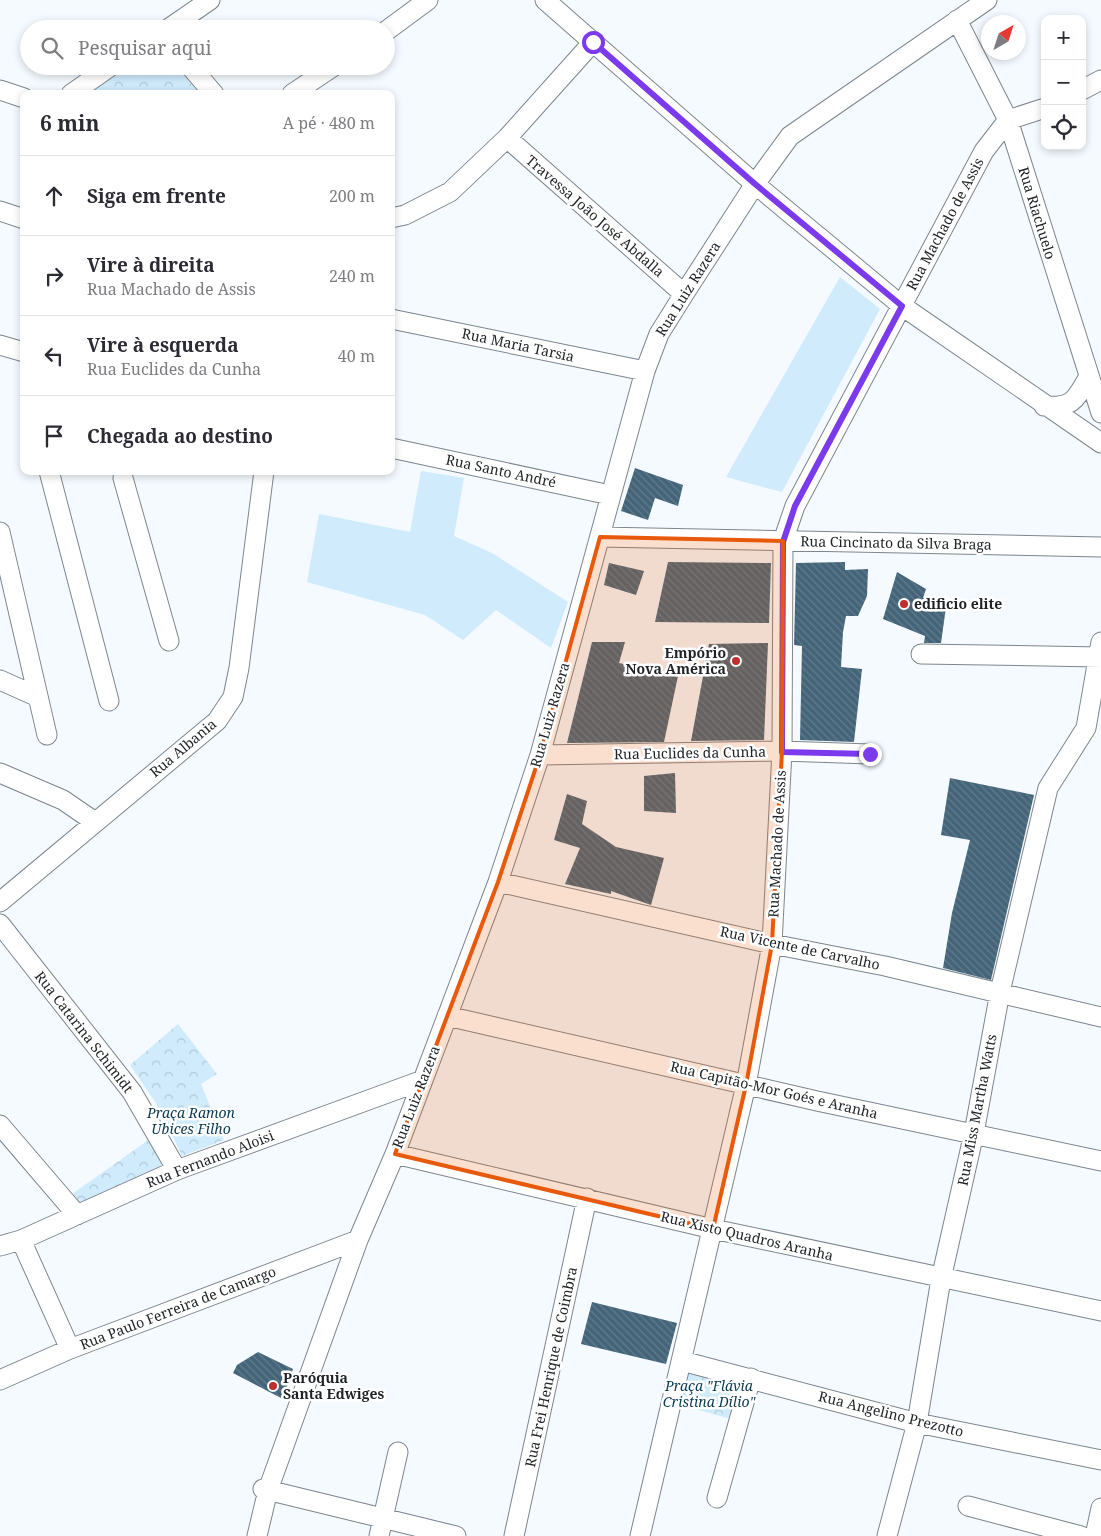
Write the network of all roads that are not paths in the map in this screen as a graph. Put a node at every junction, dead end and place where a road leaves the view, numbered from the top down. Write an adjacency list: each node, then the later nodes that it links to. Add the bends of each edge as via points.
1 (210, 0): 5 (street)
2 (428, 0): 7 (street)
3 (545, 0): 8 (street)
4 (987, 0): 6 (street, Rua Luiz Razera)
5 (181, 20)
6 (957, 20): 20 (street, Rua Riachuelo); 22 (street, Rua Luiz Razera, via 790,136)
7 (395, 24)
8 (593, 42): 21 (street); 22 (street)
9 (98, 75): 15 (street)
10 (198, 75): 16 (street)
11 (320, 75): 17 (street)
12 (1101, 80): 13 (street)
13 (1086, 88)
14 (0, 90): 18 (street)
15 (77, 90)
16 (211, 90)
17 (298, 90)
18 (20, 97)
19 (1041, 109): 20 (street)
20 (1008, 120): 27 (street, Rua Machado de Assis, via 984,151); 32 (street, Rua Riachuelo)
21 (507, 138): 24 (street, via 450,192); 26 (street, Travessa João José Abdalla)
22 (755, 184): 26 (street, Rua Luiz Razera); 27 (street)
23 (0, 211): 25 (street)
24 (395, 217)
25 (20, 218)
26 (684, 294): 31 (street, Rua Luiz Razera, via 659,334)
27 (902, 306): 33 (street); 43 (street, Rua Machado de Assis, via 795,506)
28 (395, 320): 31 (street, Rua Maria Tarsia)
29 (0, 345): 30 (street)
30 (20, 351)
31 (645, 370): 40 (street, Rua Luiz Razera)
32 (1088, 378): 33 (street, via 1080,392 1067,404 1062,407); 34 (street, Rua Riachuelo)
33 (1044, 406): 35 (street)
34 (1101, 413)
35 (1101, 443)
36 (395, 449): 40 (street, Rua Santo André)
37 (50, 475): 50 (street)
38 (263, 475): 56 (street, Rua Albania, via 239,668 232,697 217,721)
39 (123, 478): 45 (street)
40 (610, 495): 42 (street, Rua Luiz Razera)
41 (0, 532): 49 (street)
42 (600, 537): 43 (street, Rua Cincinato da Silva Braga); 54 (street, Rua Luiz Razera)
43 (783, 542): 44 (street, Rua Cincinato da Silva Braga); 52 (street, Rua Machado de Assis)
44 (1101, 547)
45 (169, 641)
46 (1100, 652): 47 (street); 61 (street, Rua Miss Martha Watts, via 1086,728 1048,788)
47 (921, 654)
48 (0, 680): 49 (street)
49 (38, 697): 51 (street)
50 (109, 701)
51 (47, 735)
52 (782, 752): 53 (street, Rua Euclides da Cunha); 54 (street, Rua Euclides da Cunha); 60 (street, Rua Machado de Assis)
53 (870, 754)
54 (540, 755): 57 (street, Rua Luiz Razera)
55 (0, 773): 56 (street, via 63,800)
56 (95, 822): 58 (street, Rua Albania)
57 (498, 882): 60 (street, Rua Vicente de Carvalho); 62 (street, Rua Luiz Razera)
58 (0, 902)
59 (0, 924): 70 (street, Rua Catarina Schimidt, via 132,1092)
60 (772, 944): 61 (street, Rua Vicente de Carvalho); 65 (street, Rua Machado de Assis)
61 (1000, 992): 63 (street, Rua Vicente de Carvalho); 67 (street, Rua Miss Martha Watts)
62 (447, 1016): 64 (street, Rua Luiz Razera); 65 (street, Rua Capitão-Mor Goés e Aranha)
63 (1101, 1017)
64 (423, 1080): 68 (street, Rua Luiz Razera); 70 (street, Rua Fernando Aloisi)
65 (746, 1085): 67 (street, Rua Capitão-Mor Goés e Aranha); 73 (street, Rua Machado de Assis)
66 (0, 1125): 72 (street)
67 (974, 1133): 69 (street, Rua Capitão-Mor Goés e Aranha); 79 (street, Rua Miss Martha Watts)
68 (395, 1154): 71 (street, Rua Xisto Quadros Aranha); 75 (street, Rua Luiz Razera)
69 (1101, 1161)
70 (177, 1170): 72 (street, Rua Fernando Aloisi)
71 (587, 1198): 73 (street, Rua Xisto Quadros Aranha); 96 (street, Rua Frei Henrique de Coimbra)
72 (77, 1215): 74 (street, Rua Fernando Aloisi)
73 (713, 1229): 79 (street, Rua Xisto Quadros Aranha); 82 (street, Rua Machado de Assis)
74 (21, 1240): 76 (street, Rua Fernando Aloisi); 81 (street)
75 (358, 1240): 77 (street, Rua Paulo Ferreira de Camargo); 78 (street, Rua Luiz Razera)
76 (0, 1246)
77 (330, 1251): 78 (street); 81 (street, Rua Paulo Ferreira de Camargo)
78 (344, 1279): 88 (street, Rua Luiz Razera)
79 (941, 1279): 80 (street, Rua Xisto Quadros Aranha); 85 (street, Rua Miss Martha Watts)
80 (1101, 1311)
81 (70, 1349): 84 (street, Rua Paulo Ferreira de Camargo)
82 (682, 1361): 83 (street, Rua Angelino Prezotto); 97 (street, Rua Machado de Assis)
83 (751, 1378): 85 (street, Rua Angelino Prezotto); 89 (street)
84 (0, 1380)
85 (917, 1423): 87 (street, Rua Angelino Prezotto); 98 (street, Rua Miss Martha Watts)
86 (398, 1452): 92 (street)
87 (1101, 1460)
88 (265, 1490): 92 (street); 93 (street, Rua Luiz Razera)
89 (717, 1498)
90 (968, 1506): 99 (street)
91 (1101, 1508): 100 (street)
92 (383, 1517): 94 (street); 95 (street)
93 (257, 1536)
94 (379, 1536)
95 (456, 1536)
96 (514, 1536)
97 (640, 1536)
98 (887, 1536)
99 (1081, 1536)
100 (1095, 1536)

